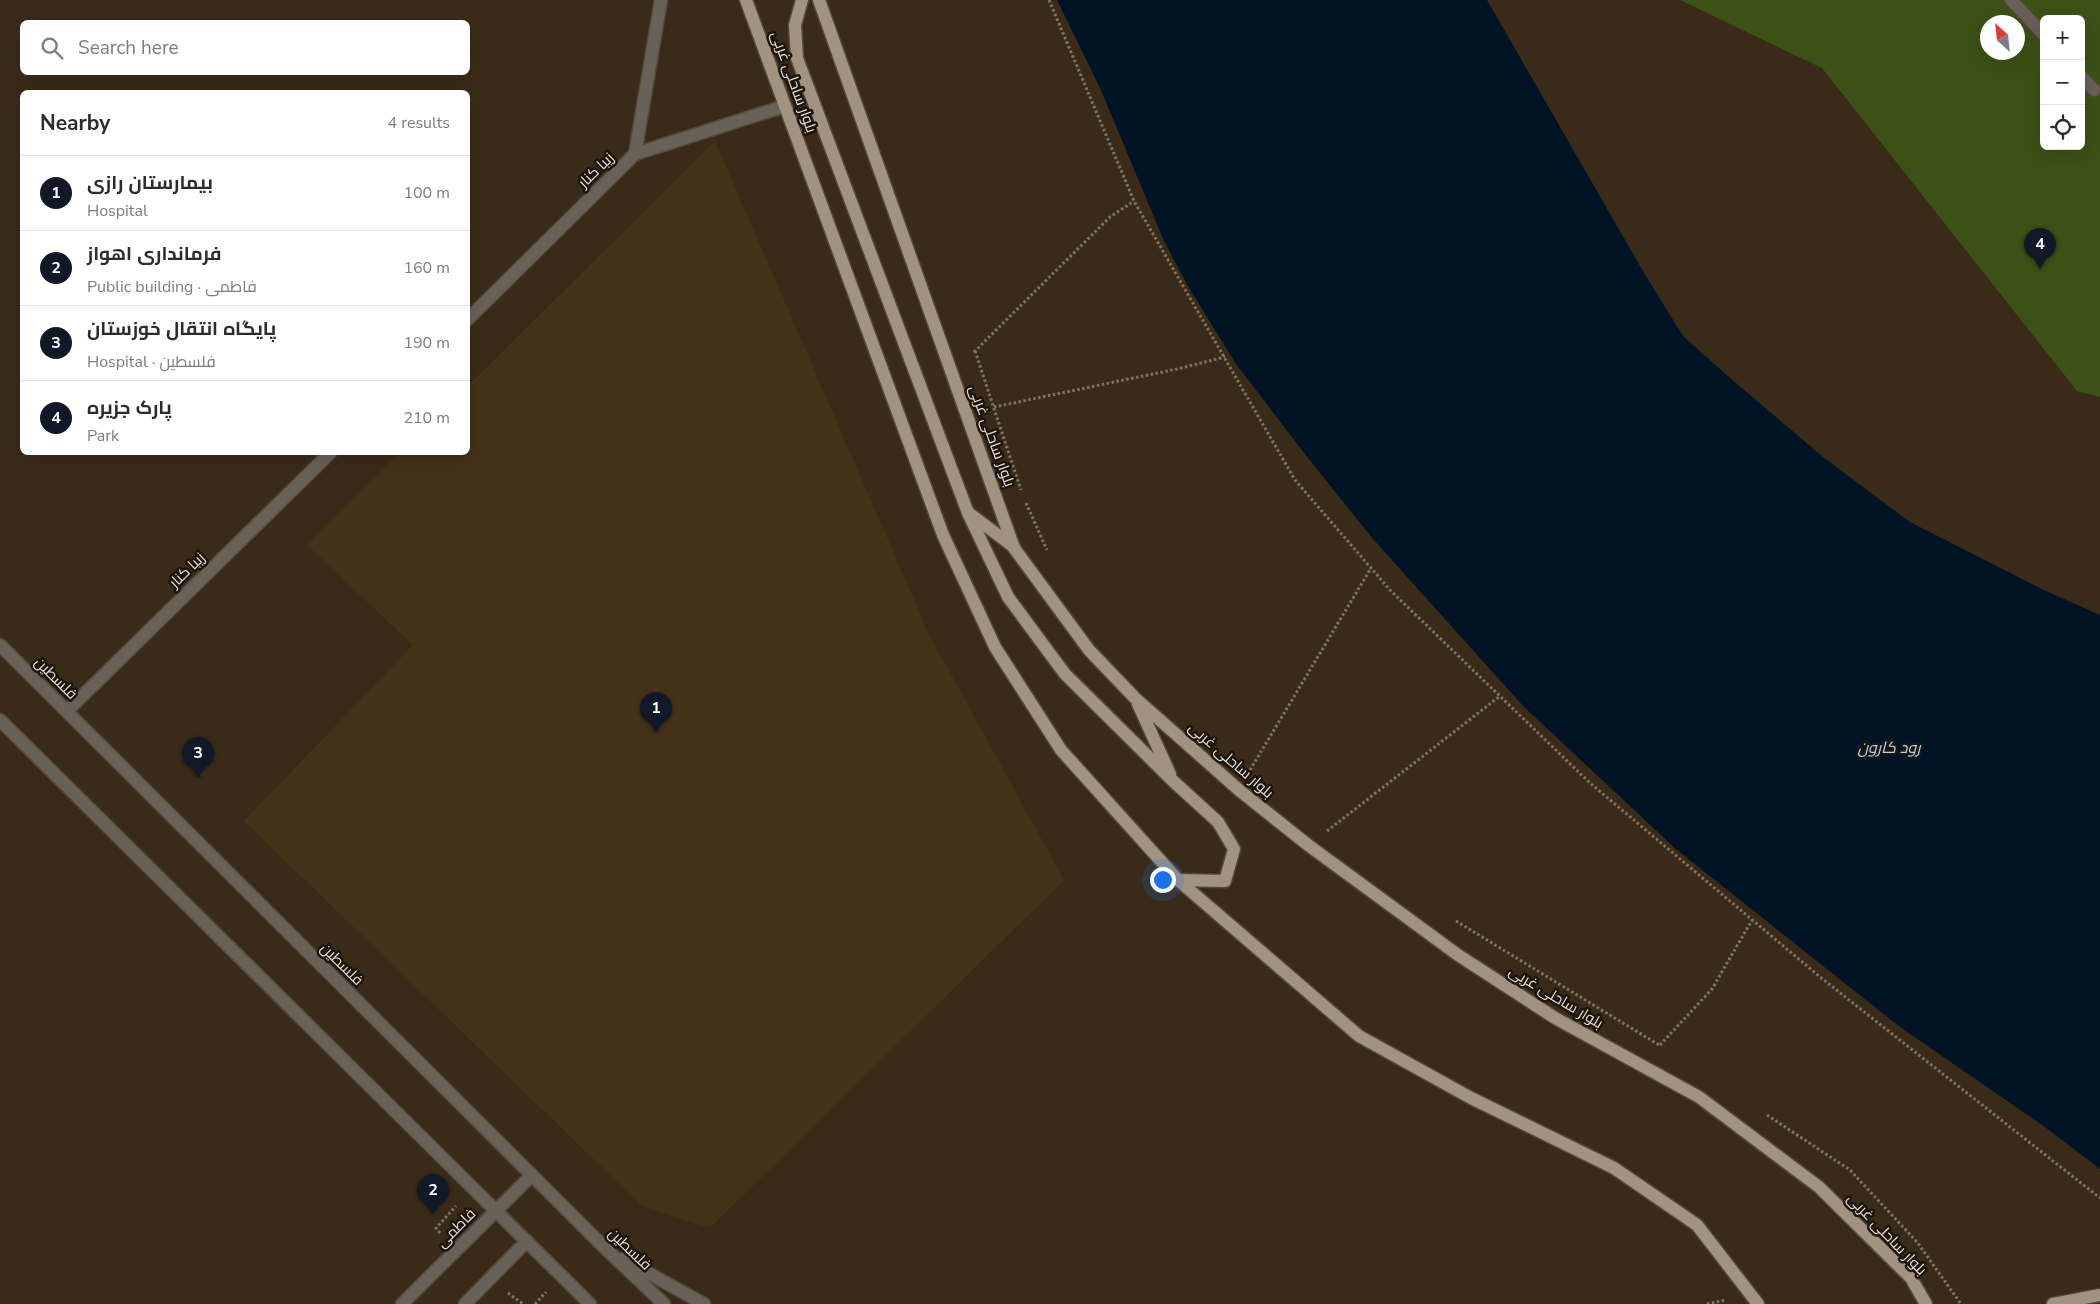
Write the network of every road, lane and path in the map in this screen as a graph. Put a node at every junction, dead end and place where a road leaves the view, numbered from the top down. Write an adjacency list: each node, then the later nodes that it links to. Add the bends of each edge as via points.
1 (661, 0): 11 (street, زیبا کنار)
2 (746, 0): 10 (main road, بلوار ساحلی غربی)
3 (802, 0): 21 (main road, via 795,25 797,58)
4 (819, 0): 16 (main road, بلوار ساحلی غربی)
5 (1049, 0): 12 (path)
6 (2012, 0): 7 (street)
7 (2040, 31)
8 (2085, 80): 9 (street)
9 (2094, 90)
10 (785, 106): 11 (street); 33 (main road, بلوار ساحلی غربی, via 942,535 994,647 1061,750)
11 (635, 154): 13 (street, زیبا کنار)
12 (1134, 201): 14 (path, via 1110,217); 15 (path)
13 (470, 317)
14 (975, 351): 16 (path); 17 (path)
15 (1225, 357): 17 (path); 24 (path, via 1295,480)
16 (952, 373): 22 (main road, بلوار ساحلی غربی)
17 (994, 407): 19 (path)
18 (328, 455): 28 (street, زیبا کنار)
19 (1022, 493)
20 (1025, 502): 23 (path)
21 (968, 513): 22 (main road); 30 (main road, via 1008,597 1065,674)
22 (1014, 548): 27 (main road, بلوار ساحلی غربی, via 1089,650)
23 (1049, 553)
24 (1371, 568): 26 (path); 31 (path)
25 (0, 644): 28 (street, فلسطین)
26 (1500, 696): 32 (path); 35 (path, via 1590,783)
27 (1135, 698): 30 (main road); 31 (main road, بلوار ساحلی غربی)
28 (67, 711): 39 (street, فلسطین)
29 (0, 720): 41 (street)
30 (1173, 781): 33 (main road, via 1218,822 1234,849 1225,881)
31 (1239, 790): 32 (main road, بلوار ساحلی غربی)
32 (1308, 845): 51 (main road, بلوار ساحلی غربی, via 1458,955 1555,1018 1706,1103 1819,1187 1911,1278)
33 (1178, 880): 50 (main road, بلوار ساحلی غربی, via 1359,1036 1471,1098 1614,1168 1697,1225)
34 (1452, 918): 36 (path)
35 (1752, 919): 36 (path, via 1712,989); 40 (path, via 1820,977)
36 (1660, 1045): 37 (path)
37 (1666, 1050)
38 (1760, 1111): 52 (path, via 1850,1170 1918,1242)
39 (532, 1175): 41 (street, فاطمی); 43 (street, فلسطین)
40 (2100, 1198)
41 (496, 1211): 42 (street); 45 (street, فاطمی)
42 (527, 1241): 46 (street); 47 (street)
43 (605, 1248): 48 (street, فلسطین); 49 (street)
44 (2100, 1295): 53 (main road)
45 (402, 1304)
46 (465, 1304)
47 (590, 1304)
48 (664, 1304)
49 (704, 1304)
50 (1758, 1304)
51 (1926, 1304)
52 (1961, 1304)
53 (2053, 1304)

